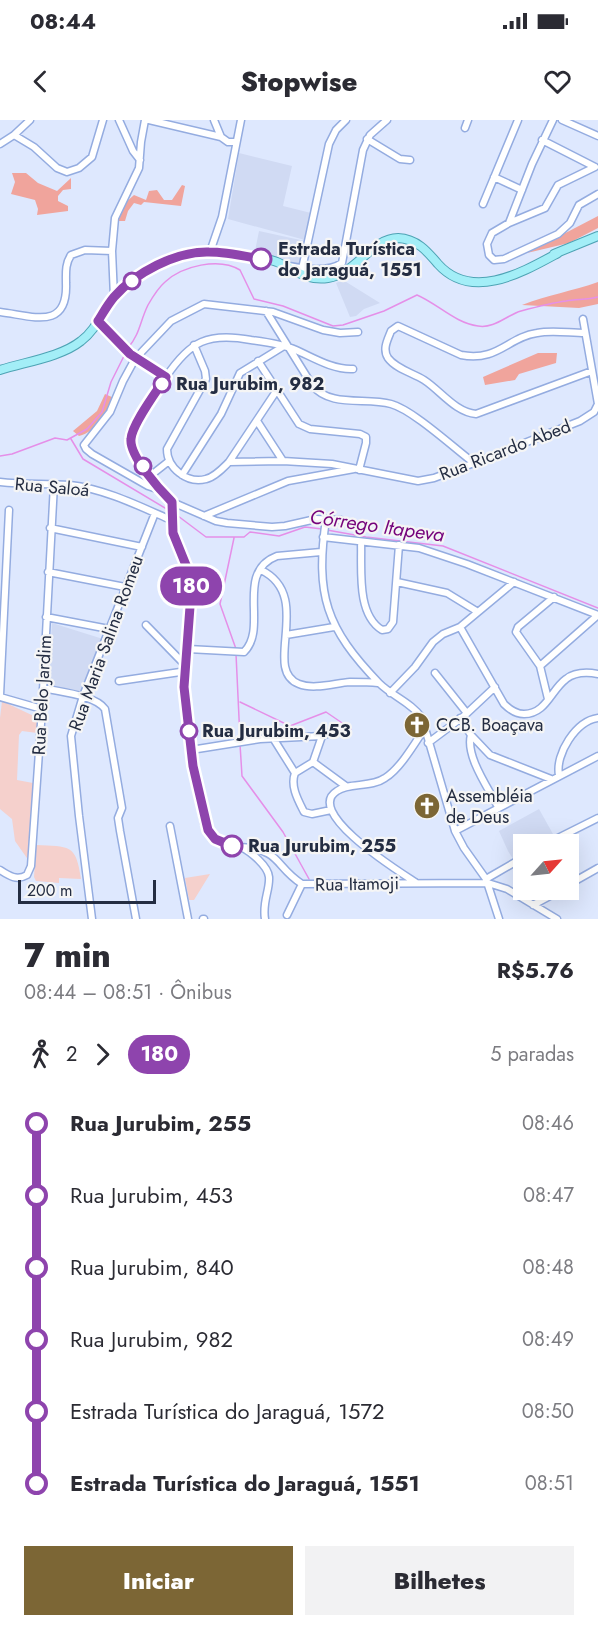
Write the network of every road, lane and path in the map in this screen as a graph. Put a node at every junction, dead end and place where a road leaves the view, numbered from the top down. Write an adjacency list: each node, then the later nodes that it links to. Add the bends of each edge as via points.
1 (30, 120): 16 (street)
2 (103, 120): 16 (street, via 92,157 67,172)
3 (119, 120): 24 (street)
4 (147, 120): 18 (street); 24 (street)
5 (214, 120): 18 (street)
6 (241, 120): 22 (street)
7 (337, 120): 15 (street)
8 (346, 120): 15 (street)
9 (387, 120): 19 (street)
10 (468, 120): 14 (street)
11 (518, 120): 26 (street)
12 (553, 120): 20 (street)
13 (562, 120): 17 (street)
14 (465, 128)
15 (336, 129): 35 (street, via 322,167)
16 (14, 135): 21 (street)
17 (598, 136)
18 (221, 137): 22 (street)
19 (367, 139): 23 (street, via 400,159); 35 (street, via 344,260 336,267)
20 (542, 140): 25 (street); 27 (street)
21 (1, 141)
22 (236, 142): 33 (street, via 224,208)
23 (410, 160)
24 (140, 161): 32 (street, via 115,218)
25 (596, 167): 30 (street, via 558,185 545,208)
26 (494, 177): 27 (street); 29 (street)
27 (522, 190): 30 (street)
28 (598, 194): 30 (street, via 579,206 558,234 494,260 488,250 489,238)
29 (483, 204)
30 (509, 223)
31 (598, 236): 36 (main road, via 480,283 448,274 421,245 399,238 381,244 351,269 333,276 316,278)
32 (112, 251): 37 (street); 39 (street, via 85,250 71,255 66,264 66,301 56,315)
33 (210, 252): 34 (main road); 37 (main road, via 163,263)
34 (277, 262): 35 (street); 36 (main road)
35 (302, 269): 36 (street)
36 (292, 272)
37 (114, 297): 41 (main road)
38 (266, 311): 42 (street, via 323,330); 45 (street); 48 (street, via 204,304 171,321)
39 (0, 312)
40 (583, 319): 43 (street, Rua Ricardo Abed)
41 (98, 321): 48 (street); 51 (main road, via 72,347)
42 (358, 332)
43 (585, 333): 47 (street, Rua Ricardo Abed); 52 (street, via 537,333 493,353 472,357 398,327 391,331 385,350 392,363 471,414 483,413)
44 (194, 345): 45 (street, via 223,336); 53 (street); 56 (street, via 206,379 171,438 167,449)
45 (286, 346): 49 (street); 50 (street, via 338,368); 59 (street, via 322,395 400,408)
46 (598, 351): 47 (street)
47 (588, 354): 52 (street, Rua Ricardo Abed)
48 (132, 356): 53 (street); 65 (street, via 110,412 85,447)
49 (258, 361): 54 (street); 61 (street, via 237,377 220,414)
50 (352, 369)
51 (0, 370)
52 (592, 371): 59 (street, Rua Ricardo Abed, via 598,404 594,412)
53 (166, 377): 62 (street, via 131,439)
54 (277, 390): 55 (street); 60 (street, via 304,427 366,437)
55 (257, 421): 57 (street); 58 (street)
56 (169, 461): 61 (street); 62 (street)
57 (283, 461): 58 (street, Rua Ricardo Abed); 60 (street, Rua Ricardo Abed)
58 (229, 462): 61 (street, via 206,479)
59 (474, 463): 60 (street, Rua Ricardo Abed, via 418,481)
60 (357, 469): 69 (street, via 288,481)
61 (182, 475)
62 (150, 476): 65 (street)
63 (0, 482): 64 (street, Rua Saloá)
64 (54, 484): 68 (street, Rua Saloá, via 99,491); 75 (street, Rua Belo Jardim)
65 (160, 490): 66 (street)
66 (172, 502): 69 (street); 71 (street)
67 (9, 510): 74 (street)
68 (155, 513): 71 (street, Rua Saloá); 79 (street, Rua Maria Salina Romeu)
69 (204, 516): 70 (street, via 227,523 272,527)
70 (326, 519): 72 (street); 76 (street)
71 (171, 520): 97 (street, via 176,544 192,580)
72 (341, 520)
73 (0, 524): 74 (street)
74 (9, 524): 81 (street)
75 (50, 528): 79 (street); 83 (street, Rua Belo Jardim)
76 (323, 537): 77 (street); 80 (street)
77 (361, 542): 78 (street); 84 (street, via 364,602 370,618 382,630 393,622)
78 (399, 545): 84 (street); 85 (street, via 442,555)
79 (142, 547): 86 (street, Rua Maria Salina Romeu)
80 (321, 552): 82 (street, via 277,556); 93 (street, via 324,595)
81 (3, 565): 88 (street)
82 (261, 570): 96 (street, via 275,578 281,588 287,610); 97 (street, via 255,581 253,627 247,650)
83 (48, 572): 86 (street); 91 (street, Rua Belo Jardim)
84 (397, 582): 89 (street, via 447,593)
85 (514, 582): 87 (street); 89 (street)
86 (125, 587): 95 (street, Rua Maria Salina Romeu)
87 (554, 597): 90 (street); 98 (street, via 516,630)
88 (2, 605): 107 (street)
89 (478, 612): 94 (street)
90 (598, 615): 98 (street)
91 (46, 617): 95 (street); 105 (street, Rua Belo Jardim)
92 (146, 625): 99 (street)
93 (334, 627): 96 (street); 103 (street)
94 (460, 627): 104 (street); 106 (street, via 433,642)
95 (109, 629): 108 (street, Rua Maria Salina Romeu)
96 (286, 635): 103 (street, via 284,661 288,676 296,683 308,686)
97 (188, 650): 99 (street)
98 (540, 666): 109 (street)
99 (187, 669): 102 (street); 120 (street, via 185,697)
100 (435, 673): 111 (street)
101 (598, 674): 109 (street, via 573,675)
102 (119, 681)
103 (378, 682): 106 (street)
104 (495, 687): 109 (street, via 508,708 521,714 535,712); 111 (street)
105 (43, 688): 108 (street); 110 (street, Rua Belo Jardim)
106 (390, 693): 114 (street, via 419,714)
107 (0, 696): 110 (street)
108 (83, 696): 144 (street, Rua Maria Salina Romeu, via 73,727 72,747); 145 (street, via 103,705 106,716 122,808 118,818)
109 (548, 699)
110 (42, 709): 136 (street, Rua Belo Jardim, via 30,872 19,878)
111 (466, 712): 112 (street)
112 (460, 718): 116 (street); 119 (street)
113 (598, 718): 124 (street, via 585,722 574,732)
114 (425, 728): 119 (street); 126 (street, via 388,777)
115 (336, 730): 117 (street)
116 (471, 735): 125 (street, via 490,754); 127 (street, via 476,764)
117 (322, 736): 118 (street); 122 (street)
118 (273, 738): 120 (street); 123 (street)
119 (428, 743): 131 (street)
120 (191, 750): 133 (street, via 204,823 215,839)
121 (598, 756): 124 (street)
122 (313, 762): 123 (street); 126 (street)
123 (295, 773): 128 (street, via 295,792 304,812)
124 (559, 775): 125 (street)
125 (551, 780): 127 (street)
126 (347, 788): 128 (street, via 333,794)
127 (498, 807): 131 (street)
128 (331, 810): 139 (street, via 360,843)
129 (598, 818): 132 (street)
130 (170, 826): 146 (street)
131 (455, 831): 138 (street)
132 (566, 834)
133 (240, 847): 140 (street, Rua Itamoji, via 272,855); 147 (street, via 256,858 269,876)
134 (513, 864): 138 (street)
135 (598, 868): 137 (street)
136 (0, 870)
137 (579, 879)
138 (487, 881): 139 (street, Rua Itamoji); 142 (street); 148 (street)
139 (415, 882): 140 (street, Rua Itamoji)
140 (302, 884): 143 (street)
141 (542, 900): 142 (street)
142 (533, 905): 149 (street)
143 (286, 915)
144 (93, 919)
145 (136, 919)
146 (188, 919)
147 (265, 919)
148 (499, 919)
149 (557, 919)

